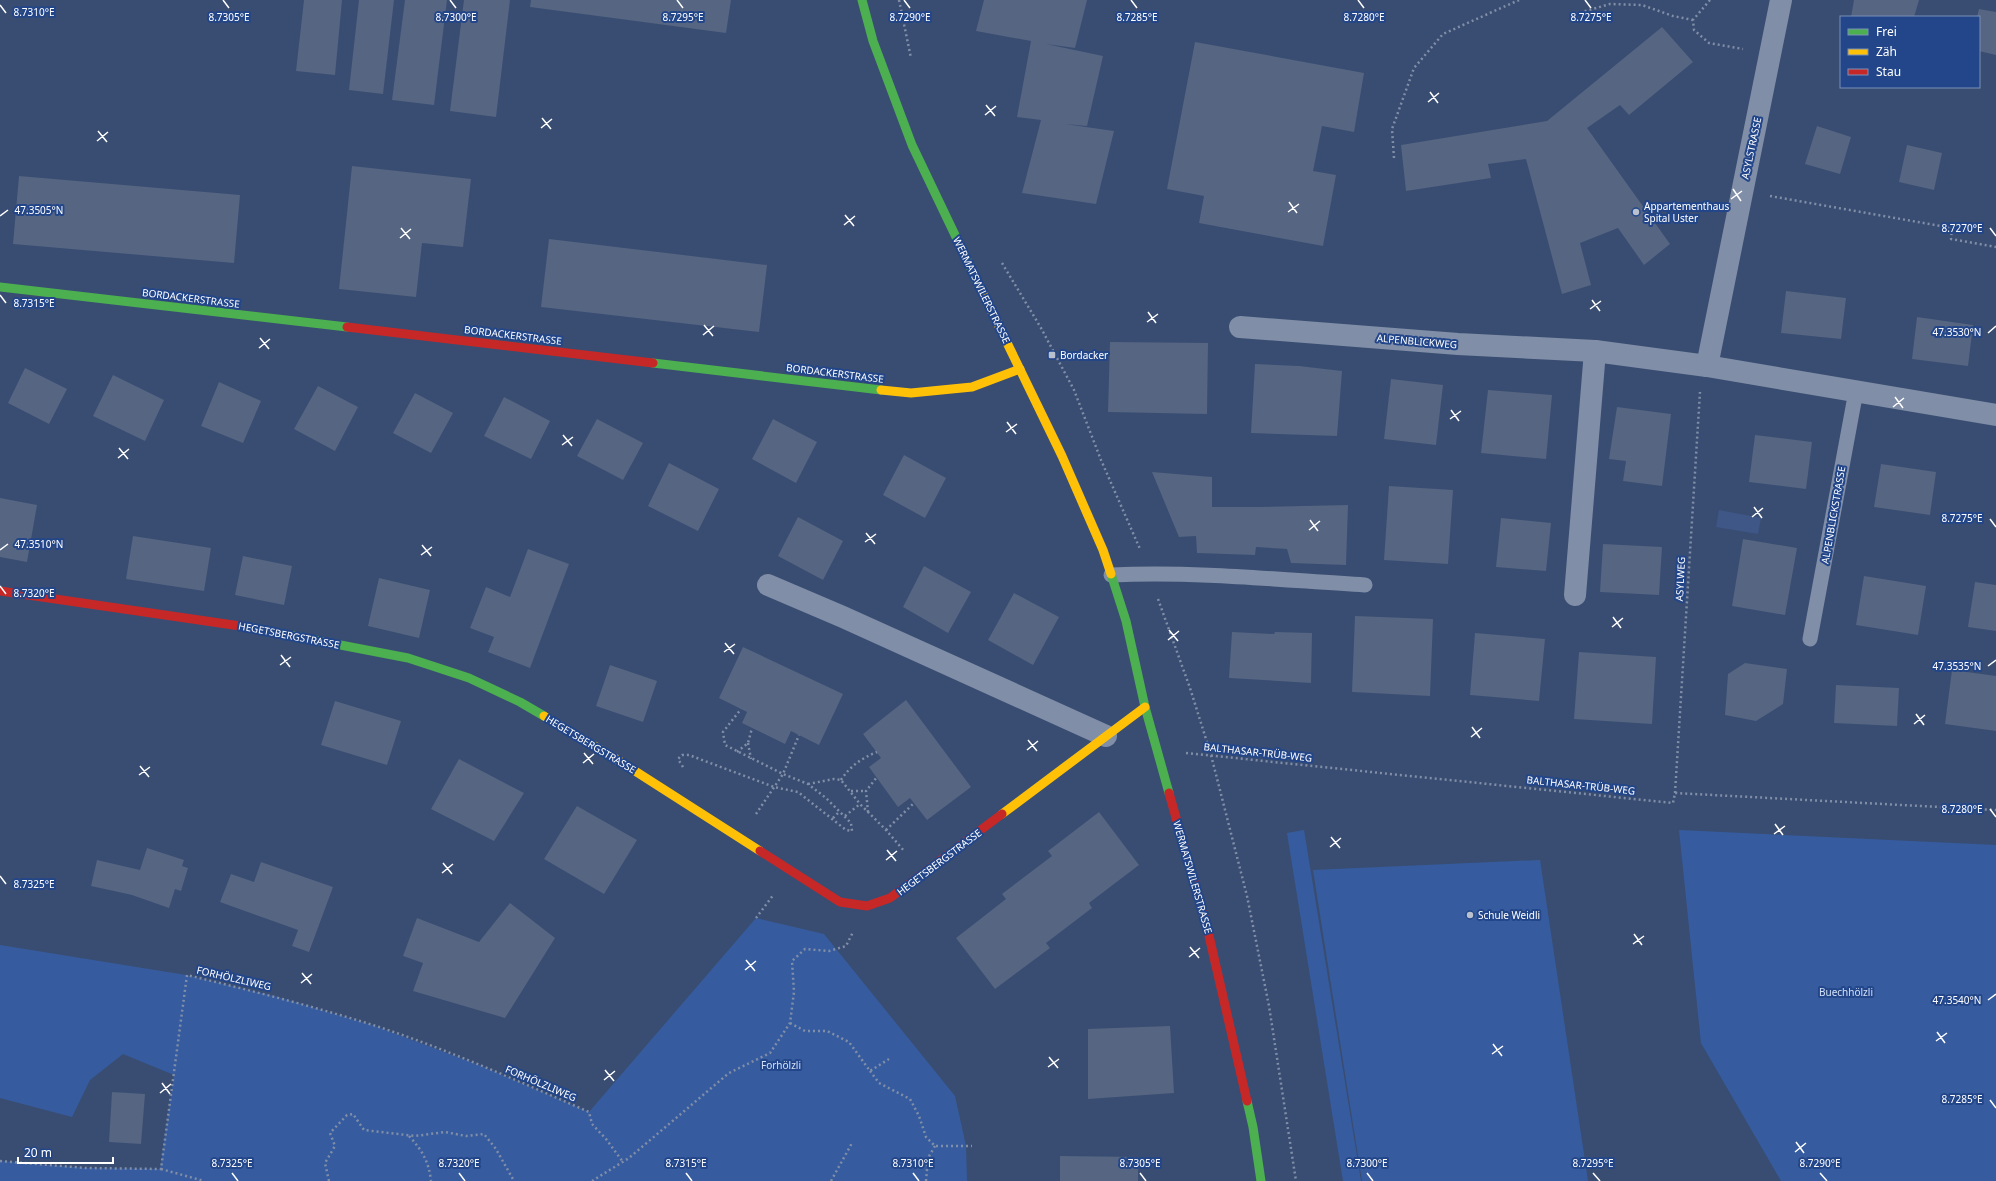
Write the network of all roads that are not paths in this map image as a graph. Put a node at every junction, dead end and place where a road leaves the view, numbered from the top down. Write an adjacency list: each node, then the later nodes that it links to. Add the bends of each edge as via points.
1 (862, 0): 7 (street, WERMATSWILERSTRASSE, via 873,42 912,145)
2 (1781, 0): 6 (street, ASYLSTRASSE)
3 (0, 287): 7 (street, BORDACKERSTRASSE, via 911,392 972,387)
4 (1240, 327): 5 (street, ALPENBLICKWEG, via 1458,344)
5 (1595, 351): 6 (street, ALPENBLICKWEG); 14 (street)
6 (1705, 366): 8 (street)
7 (1020, 369): 10 (street, WERMATSWILERSTRASSE, via 1066,463)
8 (1856, 391): 9 (street); 15 (lane, ALPENBLICKSTRASSE)
9 (1996, 415)
10 (1112, 575): 12 (lane, via 1204,575); 16 (street, WERMATSWILERSTRASSE, via 1126,621)
11 (768, 585): 17 (street)
12 (1365, 585)
13 (0, 591): 17 (street, HEGETSBERGSTRASSE, via 230,624 408,658 469,678 520,702 610,755 840,902 867,906 890,898)
14 (1575, 595)
15 (1810, 639)
16 (1145, 707): 17 (street, HEGETSBERGSTRASSE); 18 (street, WERMATSWILERSTRASSE, via 1208,927 1253,1127)
17 (1106, 736)
18 (1261, 1181)

